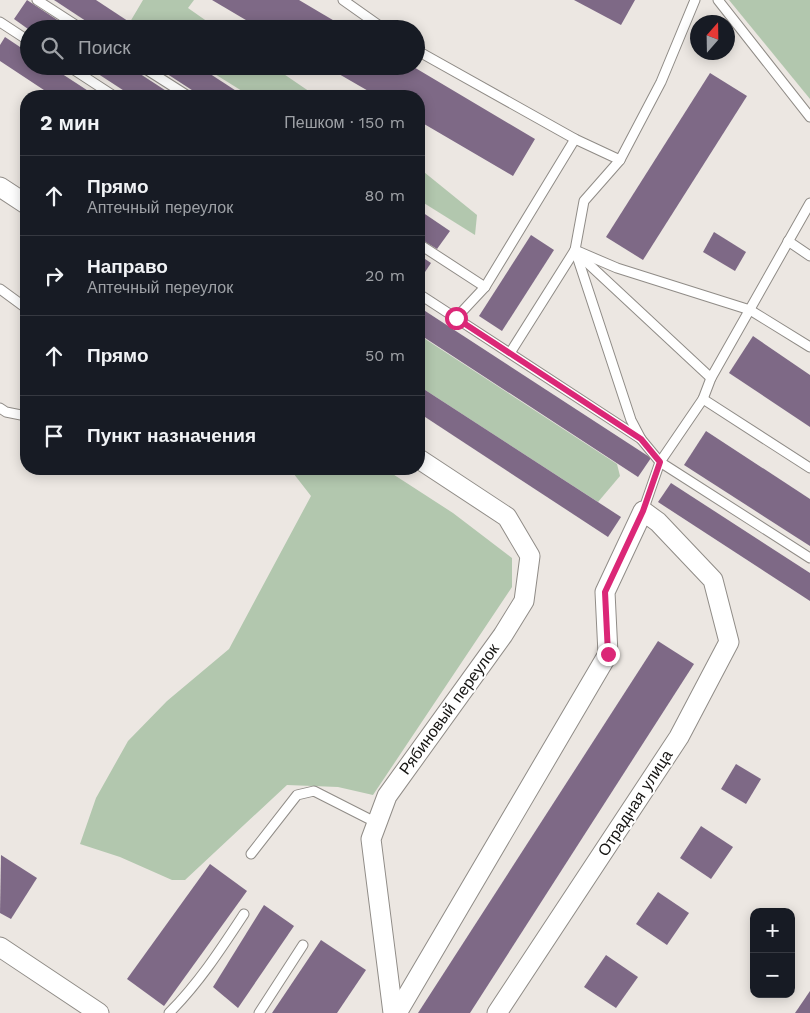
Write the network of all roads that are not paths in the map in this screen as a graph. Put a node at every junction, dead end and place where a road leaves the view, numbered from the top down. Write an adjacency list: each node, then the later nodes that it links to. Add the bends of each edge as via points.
1 (37, 0): 5 (lane)
2 (343, 0): 6 (lane)
3 (695, 0): 16 (lane, via 661,82)
4 (718, 0): 14 (lane)
5 (68, 20)
6 (371, 20)
7 (0, 22): 8 (lane)
8 (20, 35)
9 (425, 55): 15 (lane)
10 (82, 75): 12 (lane)
11 (155, 75): 13 (lane)
12 (105, 90)
13 (179, 90)
14 (810, 117)
15 (576, 138): 16 (lane); 24 (lane)
16 (620, 160): 22 (lane, via 584,201)
17 (0, 187): 18 (street)
18 (20, 200)
19 (810, 203): 20 (lane)
20 (788, 242): 23 (lane); 28 (lane)
21 (425, 248): 24 (lane)
22 (575, 250): 28 (lane, via 617,268); 31 (lane); 32 (lane); 36 (lane)
23 (810, 256)
24 (485, 286): 29 (lane)
25 (0, 289): 27 (lane)
26 (425, 298): 29 (lane)
27 (20, 304)
28 (750, 310): 30 (lane); 32 (lane)
29 (456, 318): 31 (lane)
30 (810, 348)
31 (510, 353): 36 (lane)
32 (712, 378): 33 (lane)
33 (703, 399): 37 (lane); 39 (lane)
34 (0, 408): 35 (lane)
35 (20, 415)
36 (641, 439): 37 (lane)
37 (660, 462): 40 (lane); 41 (lane)
38 (425, 463): 42 (street, Рябиновый переулок, via 507,517 530,556 524,601 387,796)
39 (810, 468)
40 (643, 511): 51 (street, via 605,592 608,654); 52 (street, Отрадная улица, via 658,522 713,580 729,642 679,736)
41 (810, 558)
42 (378, 822): 43 (lane, via 314,791 297,795); 50 (street, Рябиновый переулок, via 371,839)
43 (251, 854)
44 (244, 914): 48 (lane, via 204,974)
45 (303, 945): 49 (lane)
46 (0, 947): 47 (street)
47 (100, 1013)
48 (168, 1013)
49 (259, 1013)
50 (393, 1013)
51 (397, 1013)
52 (497, 1013)

